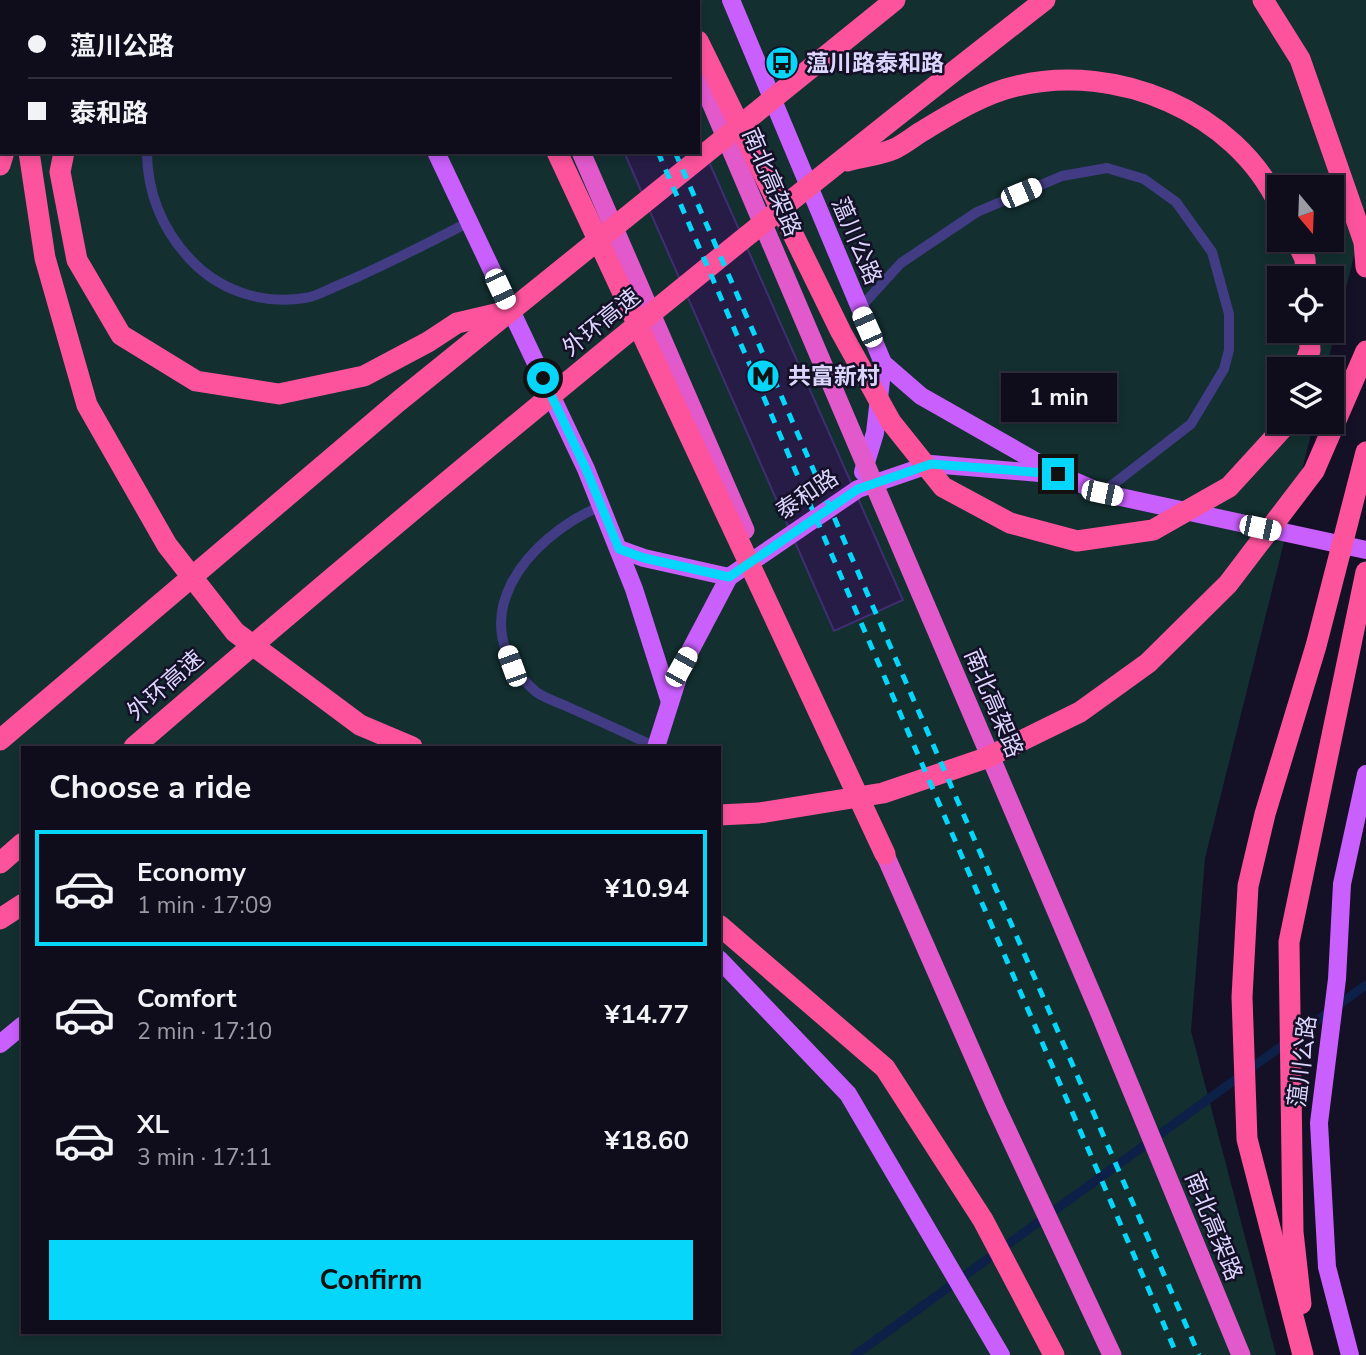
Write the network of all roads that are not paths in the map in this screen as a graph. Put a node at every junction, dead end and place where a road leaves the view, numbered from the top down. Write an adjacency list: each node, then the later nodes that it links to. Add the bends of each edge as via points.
1 (731, 0): 17 (main road, 蕰川公路)
2 (895, 0): 18 (highway)
3 (1045, 0): 13 (highway, 外环高速)
4 (1263, 0): 16 (highway, via 1300,60 1364,243)
5 (700, 45): 21 (highway, via 847,344 891,422 943,486 1010,523 1077,541 1153,530 1229,487)
6 (700, 77): 51 (highway, 南北高架路)
7 (29, 154): 34 (highway, via 45,258 87,405 167,545 235,632 360,725)
8 (64, 154): 18 (highway, via 60,172 77,260 121,335 196,381 279,394 364,376 457,323)
9 (147, 154): 15 (lane, via 152,191 169,237 202,272 224,287 257,298 306,298)
10 (437, 154): 15 (main road)
11 (558, 154): 40 (highway)
12 (582, 154): 40 (highway)
13 (839, 163): 14 (highway, via 895,149 968,104 1018,85 1087,79 1156,95 1214,125); 33 (highway, 外环高速, via 478,457)
14 (1267, 179)
15 (469, 222): 26 (main road)
16 (1366, 267)
17 (859, 309): 20 (main road, 蕰川公路); 25 (lane, via 901,262 977,212 1062,176 1107,168 1144,179 1176,202 1212,252 1229,314 1229,350 1224,369 1191,424)
18 (510, 310): 32 (highway)
19 (1366, 351): 38 (highway, via 1314,471 1228,584 1149,663 1080,712 986,758 883,793)
20 (883, 363): 23 (main road, 蕰川公路, via 921,396); 24 (main road, via 875,433)
21 (1277, 434)
22 (1366, 452): 52 (highway, via 1248,886 1242,997 1247,1139)
23 (1058, 474): 24 (main road, 泰和路, via 931,464); 25 (main road, 蕰川公路)
24 (858, 489): 30 (main road, 泰和路)
25 (1102, 493): 28 (main road, 蕰川公路)
26 (601, 506): 27 (main road); 35 (lane, via 548,537 508,584 499,631 512,666 537,693)
27 (619, 549): 30 (main road); 31 (main road)
28 (1366, 550)
29 (1366, 572): 52 (highway, via 1289,942 1293,1232)
30 (729, 577): 31 (main road, 泰和路, via 681,667)
31 (670, 702): 36 (main road)
32 (0, 740)
33 (135, 746)
34 (410, 746)
35 (654, 746)
36 (656, 746)
37 (1366, 774): 53 (main road, 蕰川公路, via 1342,884 1336,986 1319,1123 1327,1267)
38 (721, 815)
39 (21, 845): 41 (highway)
40 (885, 854): 50 (highway)
41 (0, 863)
42 (21, 905): 43 (highway)
43 (0, 919)
44 (721, 927): 49 (highway, via 885,1068 982,1220)
45 (721, 961): 48 (main road, via 848,1094)
46 (21, 1027): 47 (main road)
47 (0, 1044)
48 (1001, 1355)
49 (1054, 1355)
50 (1112, 1355)
51 (1241, 1355)
52 (1305, 1355)
53 (1350, 1355)

